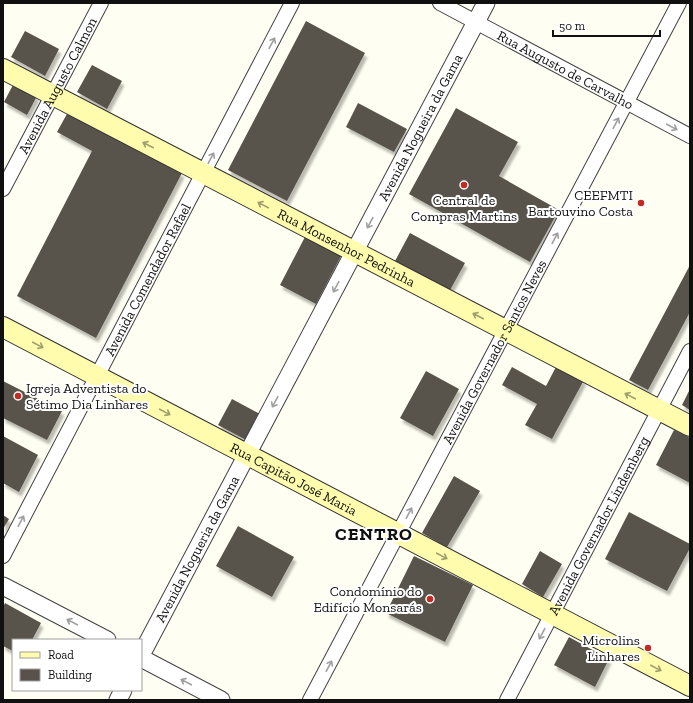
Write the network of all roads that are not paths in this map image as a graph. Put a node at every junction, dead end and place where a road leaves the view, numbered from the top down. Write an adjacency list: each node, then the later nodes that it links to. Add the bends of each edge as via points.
1 (101, 3): 8 (street, Avenida Augusto Calmon)
2 (292, 3): 11 (street, Avenida Comendador Rafael, one-way to 2)
3 (440, 3): 6 (street, Rua Augusto de Carvalho)
4 (486, 3): 6 (street, Avenida Nogueira da Gama)
5 (679, 3): 9 (street, Avenida Governador Santos Neves)
6 (476, 22): 9 (street, Rua Augusto de Carvalho); 13 (street, Avenida Nogueira da Gama, one-way to 13)
7 (3, 69): 8 (main road, Rua Monsenhor Pedrinha)
8 (53, 95): 11 (main road, Rua Monsenhor Pedrinha, one-way to 8); 12 (street, Avenida Augusto Calmon)
9 (626, 102): 10 (street, Rua Augusto de Carvalho, one-way to 10); 15 (street, Avenida Governador Santos Neves, one-way to 9)
10 (690, 136)
11 (203, 173): 13 (main road, Rua Monsenhor Pedrinha, one-way to 11); 17 (street, Avenida Comendador Rafael)
12 (3, 190)
13 (355, 252): 15 (main road, Rua Monsenhor Pedrinha, one-way to 13); 20 (street, Avenida Nogueria da Gama, one-way to 20)
14 (3, 327): 17 (main road, Rua Capitão José Maria, one-way to 17)
15 (506, 331): 18 (main road, Rua Monsenhor Pedrinha, one-way to 15); 21 (street, Avenida Governador Santos Neves, one-way to 15)
16 (690, 351): 18 (street, Avenida Governador Lindemberg)
17 (97, 376): 20 (main road, Rua Capitão José Maria, one-way to 20); 22 (street, Avenida Comendador Rafael, one-way to 17)
18 (659, 411): 19 (main road, Rua Monsenhor Pedrinha); 24 (street, Avenida Governador Lindemberg)
19 (690, 426)
20 (247, 455): 21 (main road, Rua Capitão José Maria); 26 (street, Avenida Nogueria da Gama)
21 (398, 534): 24 (main road, Rua Capitão José Maria, one-way to 24); 32 (street, Avenida Governador Santos Neves, one-way to 21)
22 (3, 556)
23 (3, 586): 25 (street, one-way to 23)
24 (552, 614): 28 (main road, Rua Capitão José Maria, one-way to 28); 33 (street, Avenida Governador Lindemberg, one-way to 33)
25 (105, 639)
26 (142, 653)
27 (142, 659): 31 (street, one-way to 27)
28 (690, 686)
29 (122, 691): 30 (street)
30 (118, 700)
31 (221, 700)
32 (310, 700)
33 (507, 700)

